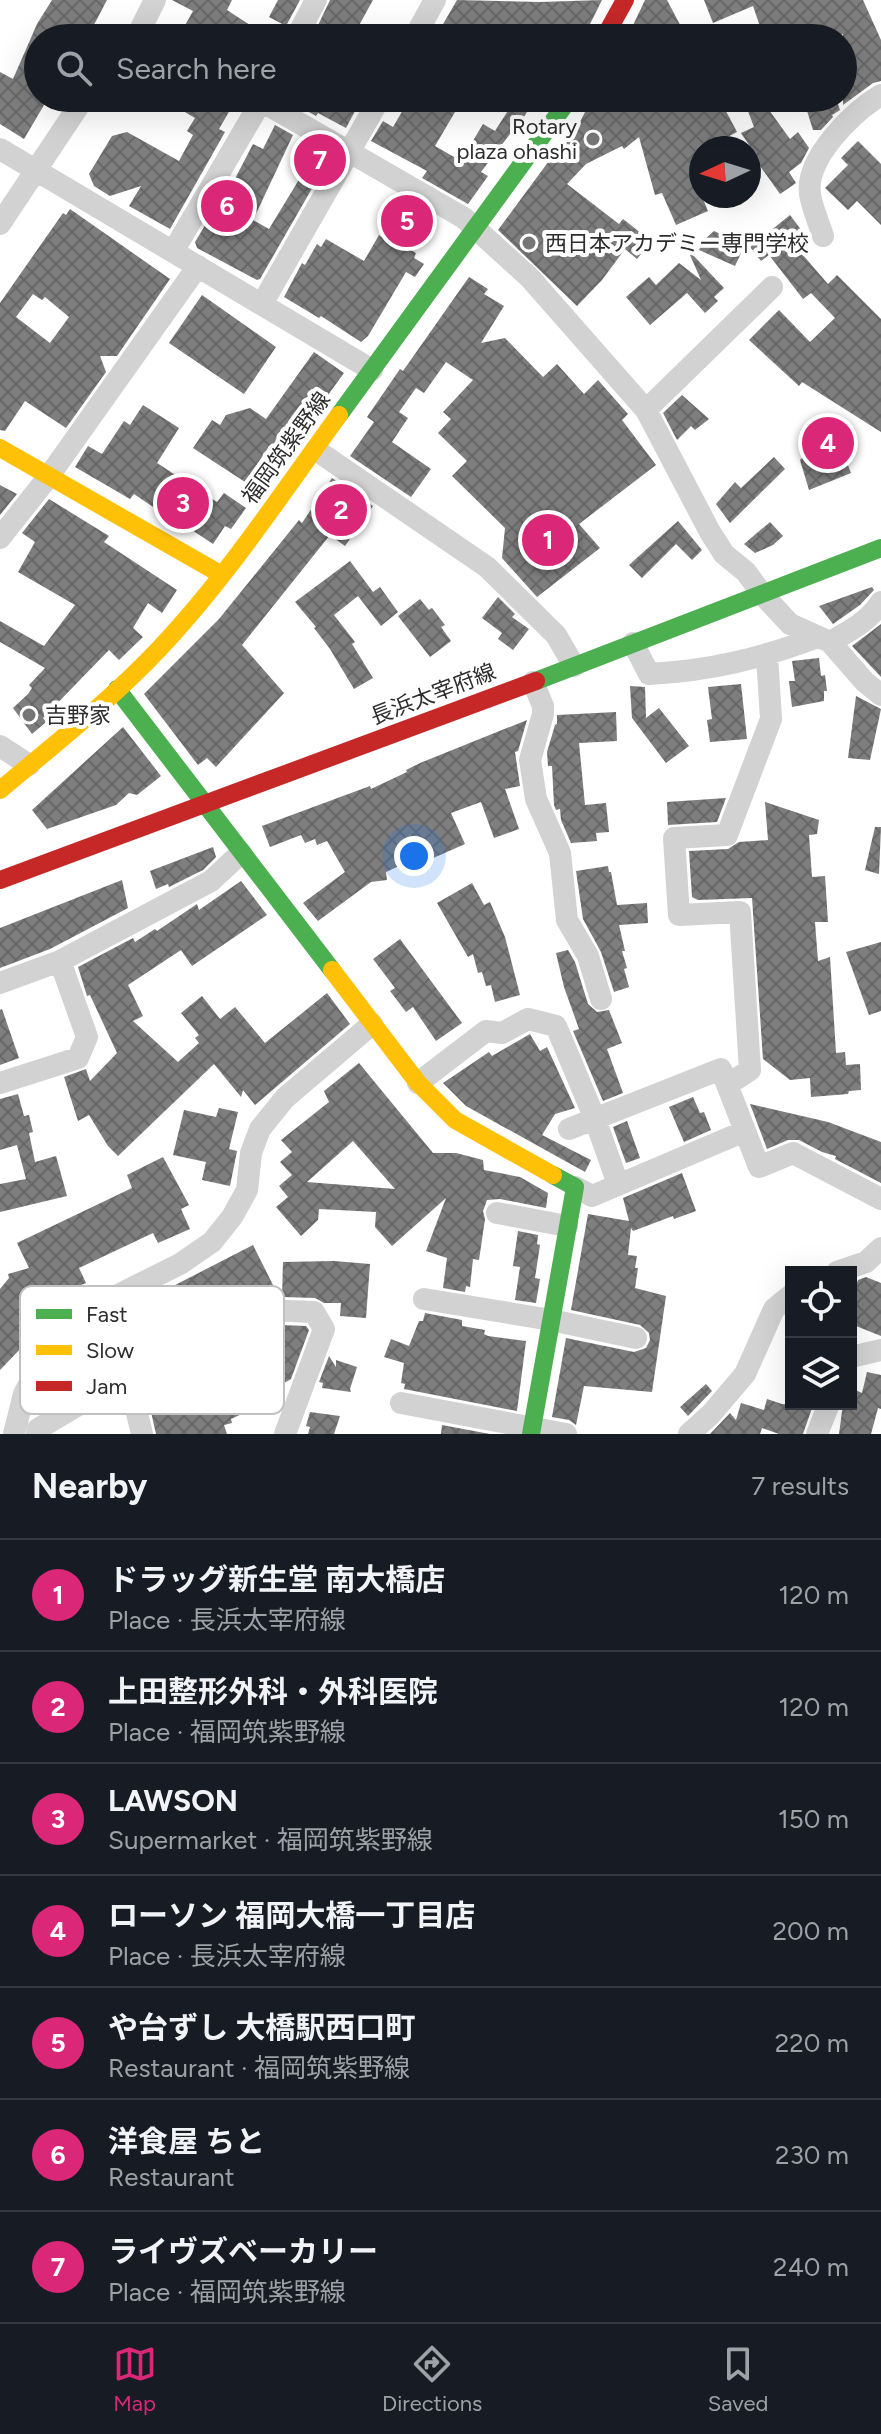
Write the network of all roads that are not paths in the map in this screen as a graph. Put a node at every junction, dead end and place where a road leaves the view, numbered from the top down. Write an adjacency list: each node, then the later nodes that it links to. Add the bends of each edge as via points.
1 (155, 0): 5 (street)
2 (316, 0): 6 (street)
3 (435, 0): 7 (street)
4 (625, 0): 8 (street)
5 (143, 24)
6 (303, 24)
7 (422, 24)
8 (612, 24)
9 (881, 95): 16 (street)
10 (74, 112): 19 (street)
11 (255, 112): 23 (street)
12 (282, 112): 18 (street)
13 (372, 112): 18 (street)
14 (560, 112): 21 (street, 福岡筑紫野線)
15 (857, 112): 22 (street, via 827,145 812,173 809,192)
16 (857, 112)
17 (0, 149): 19 (street)
18 (349, 152): 21 (street, via 464,218); 26 (street)
19 (36, 168): 20 (street); 23 (street)
20 (0, 224)
21 (474, 229): 27 (street, 福岡筑紫野線); 28 (street, via 530,278)
22 (823, 236)
23 (174, 250): 24 (street)
24 (198, 266): 26 (street); 31 (street)
25 (772, 287): 28 (street)
26 (262, 304): 27 (street)
27 (372, 370): 30 (street, 福岡筑紫野線)
28 (646, 410): 35 (street, via 710,532)
29 (0, 448): 31 (street)
30 (316, 450): 34 (street, 福岡筑紫野線); 40 (street, via 487,567 556,635)
31 (49, 476): 32 (street); 34 (street)
32 (0, 538)
33 (881, 548): 35 (street, 長浜太宰府線)
34 (222, 575): 42 (street, 福岡筑紫野線)
35 (762, 594): 37 (street, via 790,624); 38 (street, 長浜太宰府線)
36 (881, 602): 37 (street, via 857,628)
37 (824, 640): 39 (street); 43 (street)
38 (633, 643): 39 (street, via 649,674); 40 (street, 長浜太宰府線)
39 (767, 656): 56 (street, via 771,719 727,835 674,838 679,915 740,912 750,1070)
40 (574, 666): 41 (street, 長浜太宰府線)
41 (533, 682): 47 (street, 長浜太宰府線); 52 (street, via 543,706 530,760 536,799 560,853 567,920 588,956)
42 (117, 689): 45 (street, 福岡筑紫野線); 47 (street)
43 (881, 695)
44 (0, 746): 45 (street)
45 (29, 765): 46 (street, 福岡筑紫野線)
46 (0, 790)
47 (203, 805): 48 (street); 49 (street, 長浜太宰府線)
48 (241, 853): 50 (street, via 211,881); 53 (street)
49 (0, 880)
50 (60, 961): 51 (street); 54 (street, via 87,1037 78,1058)
51 (0, 983)
52 (601, 999)
53 (372, 1024): 55 (street); 67 (street, via 285,1098 260,1129 247,1190 212,1242)
54 (0, 1083)
55 (418, 1083): 57 (street, via 486,1031 502,1033 528,1019 556,1026); 61 (street, via 455,1120)
56 (727, 1085): 57 (street, via 721,1069); 59 (street)
57 (595, 1119): 58 (street); 60 (street)
58 (569, 1129)
59 (745, 1131): 60 (street); 62 (street, via 759,1167 793,1153)
60 (618, 1184): 61 (street, via 592,1196)
61 (575, 1187): 64 (street)
62 (881, 1199)
63 (497, 1213): 64 (street)
64 (567, 1226): 71 (street)
65 (881, 1248): 66 (street)
66 (854, 1266)
67 (136, 1286)
68 (424, 1299): 71 (street)
69 (785, 1300): 86 (street, via 774,1309 745,1374)
70 (284, 1311): 84 (street, via 314,1312 324,1329)
71 (551, 1320): 72 (street); 80 (street)
72 (636, 1338)
73 (881, 1350): 74 (street)
74 (857, 1356)
75 (401, 1403): 80 (street)
76 (20, 1410): 81 (street)
77 (827, 1410): 87 (street)
78 (63, 1414): 82 (street)
79 (137, 1414): 83 (street)
80 (532, 1431): 85 (street)
81 (14, 1434)
82 (37, 1434)
83 (142, 1434)
84 (285, 1434)
85 (566, 1434)
86 (689, 1434)
87 (817, 1434)

